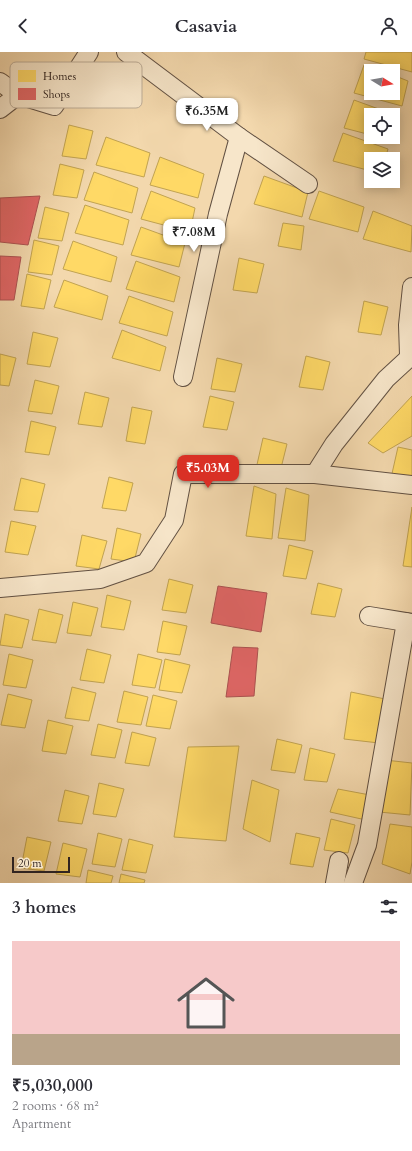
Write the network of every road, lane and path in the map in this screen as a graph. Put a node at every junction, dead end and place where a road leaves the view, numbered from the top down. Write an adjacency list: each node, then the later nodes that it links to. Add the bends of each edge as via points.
1 (89, 52): 3 (street)
2 (126, 52): 4 (street)
3 (83, 62)
4 (139, 62)
5 (142, 64): 10 (street)
6 (0, 82): 7 (street)
7 (10, 89)
8 (10, 101): 9 (street)
9 (0, 109)
10 (239, 138): 11 (street); 14 (street, via 218,214)
11 (308, 184)
12 (412, 287): 13 (street, via 408,325)
13 (411, 355): 15 (street, via 381,385 334,444)
14 (183, 377)
15 (315, 474): 16 (street); 17 (street, via 183,474 174,520 146,563 100,579)
16 (412, 485)
17 (0, 588)
18 (370, 616): 19 (street)
19 (409, 622): 22 (street, via 368,845)
20 (339, 861): 21 (street)
21 (336, 883)
22 (353, 883)

